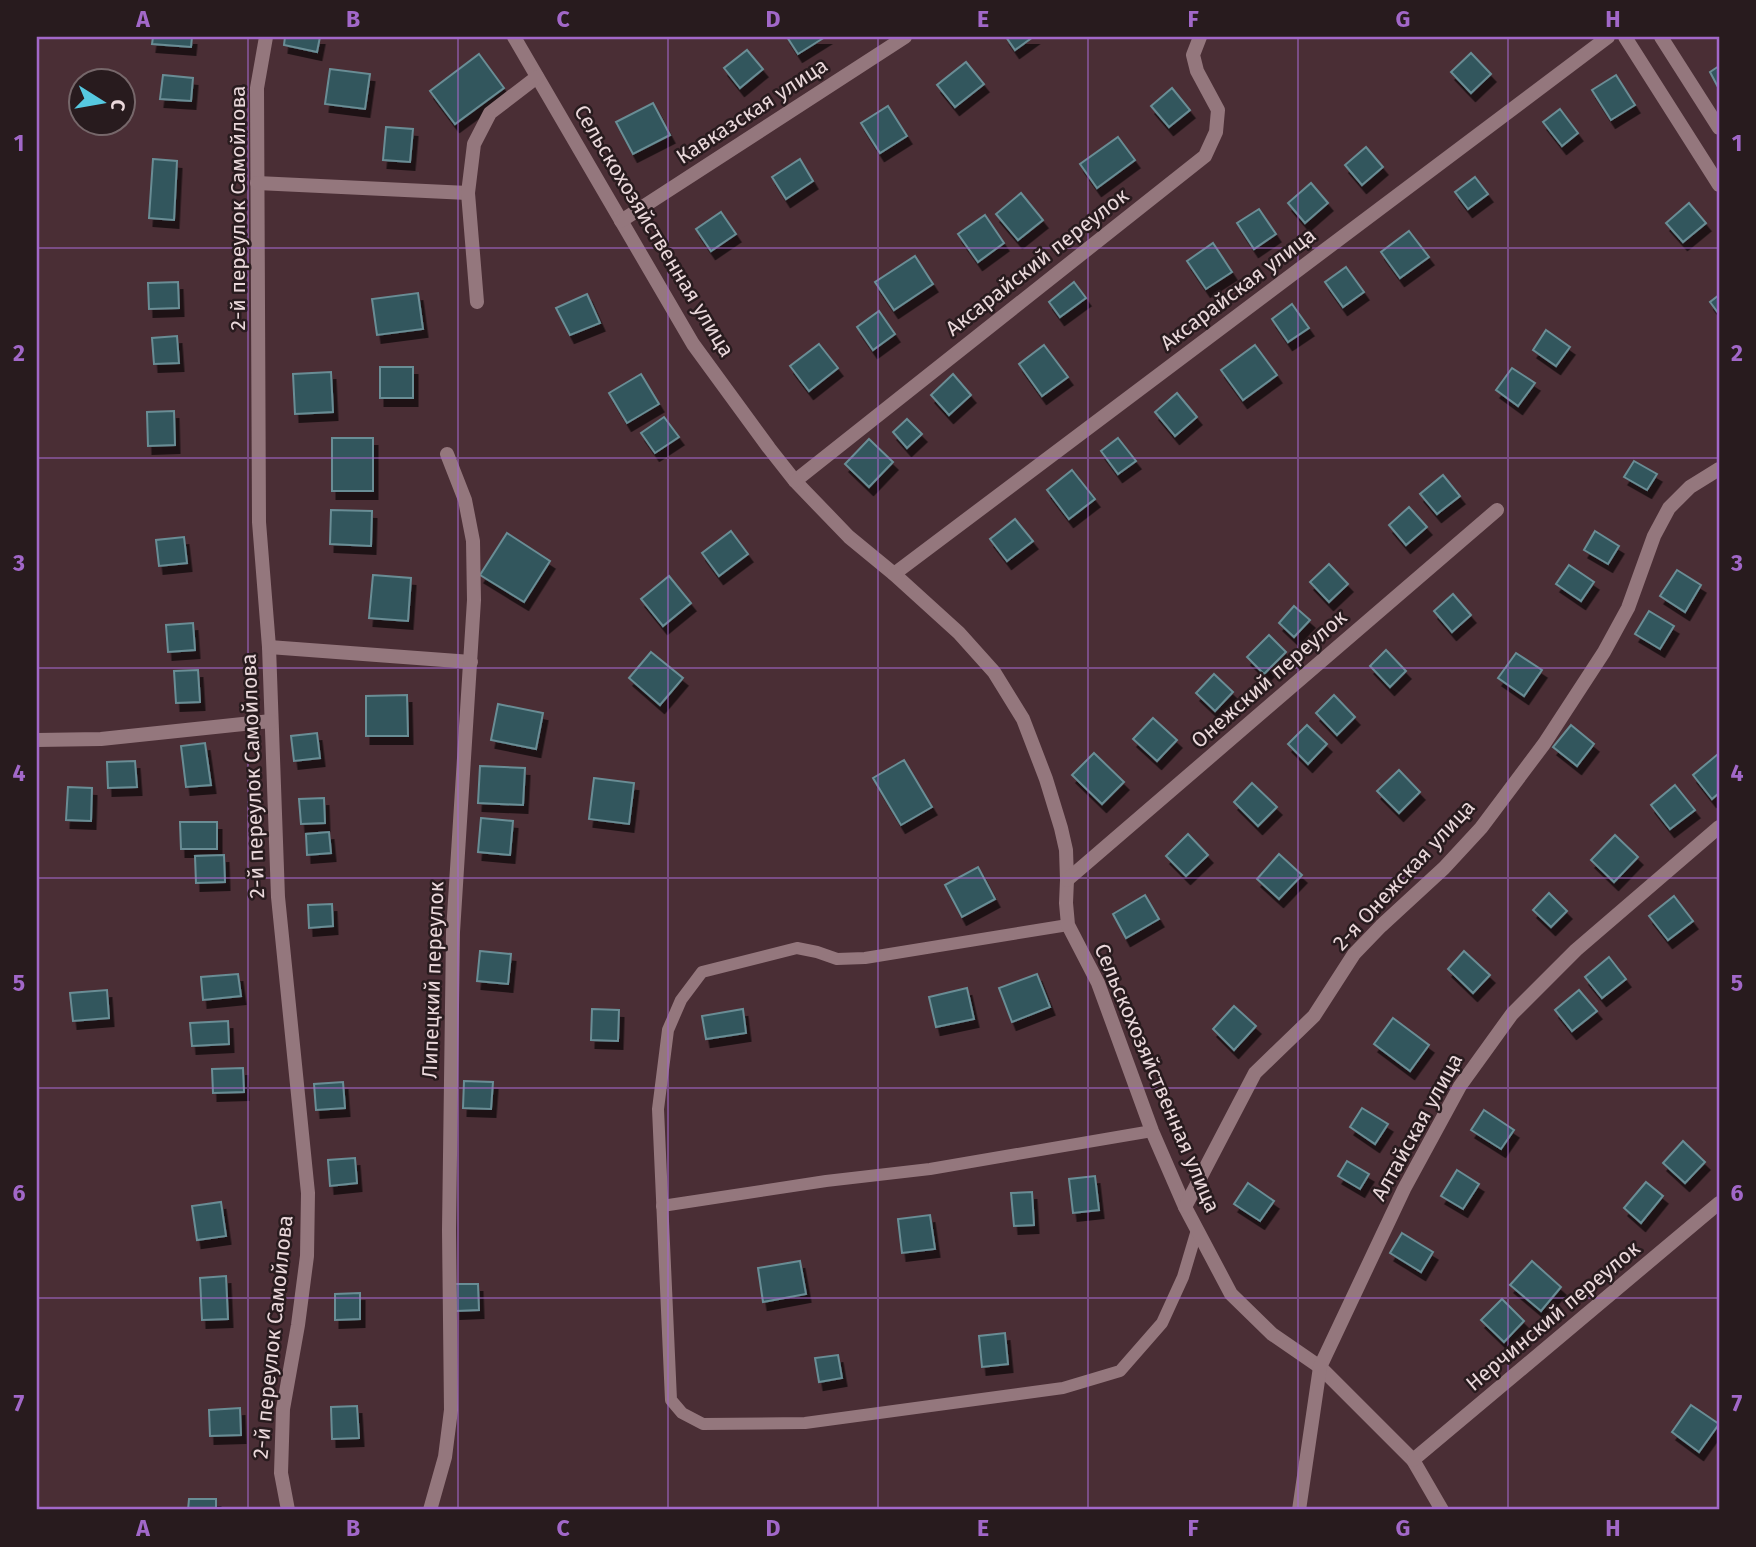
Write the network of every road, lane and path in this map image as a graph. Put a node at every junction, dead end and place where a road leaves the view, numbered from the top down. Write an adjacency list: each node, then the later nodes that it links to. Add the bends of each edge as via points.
1 (266, 37): 10 (street, 2-й переулок Самойлова, via 257,88)
2 (513, 37): 8 (street, Сельскохозяйственная улица)
3 (905, 37): 13 (street, Кавказская улица)
4 (1200, 37): 17 (street, Аксарайский переулок, via 1193,55 1218,110 1216,132 1205,156)
5 (1608, 37): 19 (street, Аксарайская улица)
6 (1625, 37): 11 (street)
7 (1661, 37): 9 (street)
8 (537, 77): 12 (street, via 490,113 474,144); 13 (street, Сельскохозяйственная улица)
9 (1719, 128)
10 (257, 183): 12 (street); 20 (street, 2-й переулок Самойлова, via 259,522)
11 (1719, 185)
12 (468, 193): 14 (street)
13 (621, 220): 17 (street, Сельскохозяйственная улица, via 693,344)
14 (477, 302)
15 (447, 454): 21 (street, Липецкий переулок, via 473,541)
16 (1719, 469): 30 (street, 2-я Онежская улица, via 1690,487 1669,508 1628,608 1604,652 1545,744 1481,828 1354,954 1314,1016 1255,1073)
17 (794, 481): 19 (street, Сельскохозяйственная улица, via 849,537)
18 (1497, 510): 25 (street, Онежский переулок)
19 (894, 574): 25 (street, Сельскохозяйственная улица, via 994,672 1023,719 1061,828)
20 (269, 647): 21 (street); 22 (street, 2-й переулок Самойлова)
21 (471, 662): 35 (street, Липецкий переулок, via 453,932 451,1410)
22 (271, 721): 23 (street); 34 (street, 2-й переулок Самойлова, via 278,897 308,1193 307,1256 283,1409 281,1473)
23 (37, 740)
24 (1719, 827): 32 (street, Алтайская улица, via 1576,950 1512,1014 1460,1086 1404,1189)
25 (1067, 880): 26 (street, Сельскохозяйственная улица)
26 (1068, 925): 27 (street, Сельскохозяйственная улица, via 1098,983); 29 (lane, via 865,958 837,960 797,948 702,972 681,1000 668,1030 658,1109)
27 (1152, 1131): 29 (lane, via 930,1169); 30 (street, Сельскохозяйственная улица)
28 (1719, 1203): 33 (street, Нерчинский переулок)
29 (662, 1206): 31 (lane, via 671,1400 682,1413 703,1424 805,1423 1063,1388 1120,1371 1162,1322 1183,1277)
30 (1185, 1207): 31 (street, Сельскохозяйственная улица)
31 (1197, 1230): 32 (street, Сельскохозяйственная улица, via 1231,1294 1272,1334)
32 (1320, 1367): 33 (street, Сельскохозяйственная улица); 36 (street, Алтайская улица)
33 (1413, 1460): 37 (street, Сельскохозяйственная улица)
34 (288, 1510)
35 (430, 1510)
36 (1298, 1510)
37 (1442, 1510)

